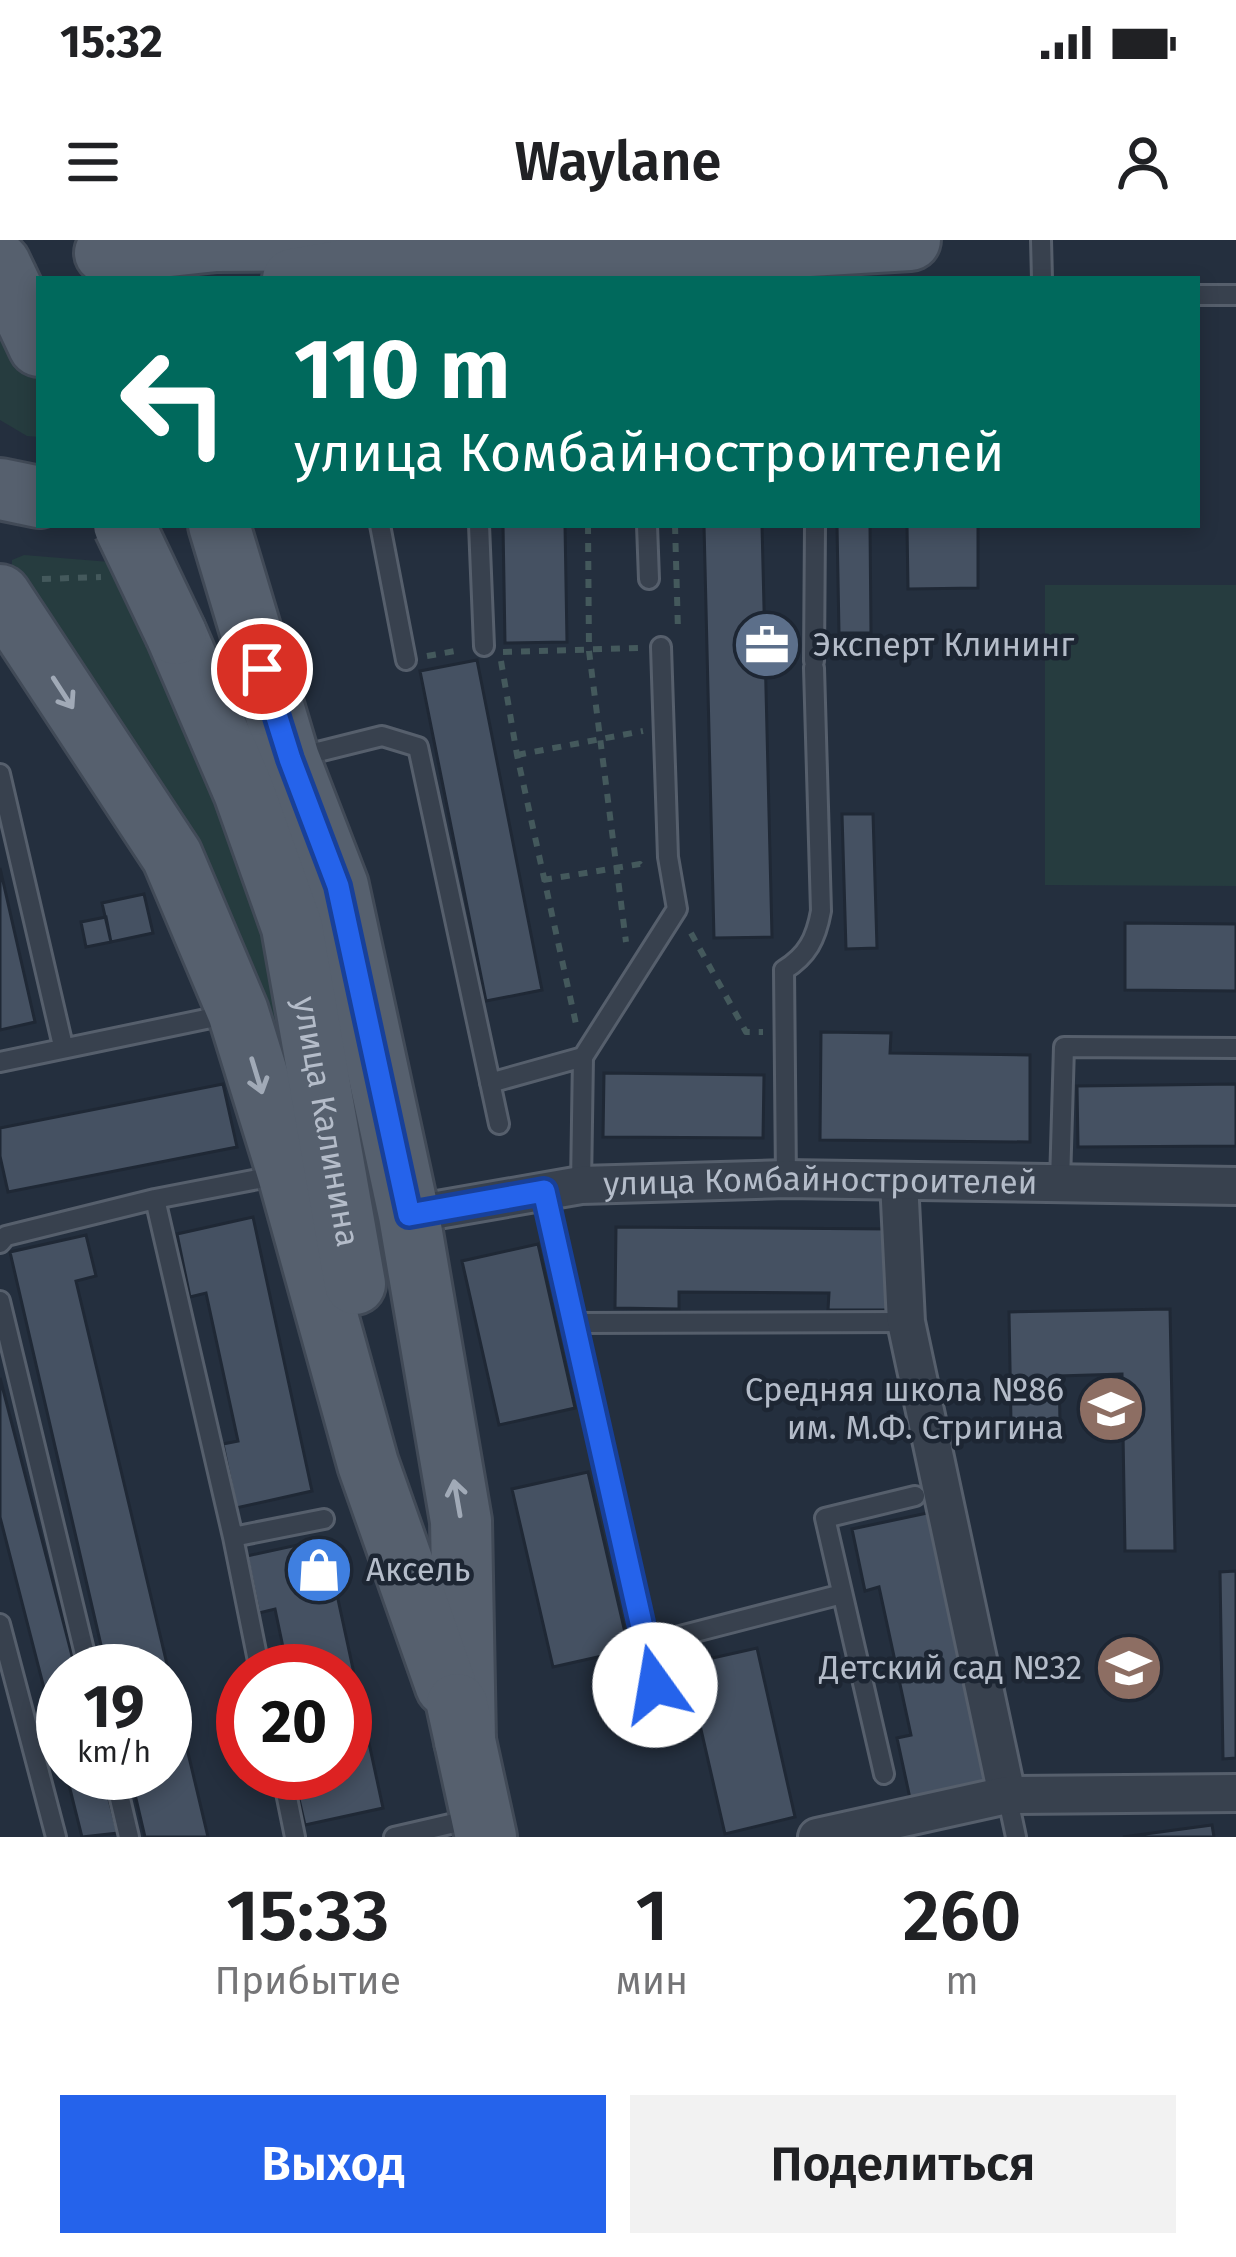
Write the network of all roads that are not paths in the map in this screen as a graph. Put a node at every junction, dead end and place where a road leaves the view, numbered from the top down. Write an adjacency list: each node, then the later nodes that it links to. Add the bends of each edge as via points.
1 (338, 240): 5 (main road)
2 (389, 240): 6 (main road)
3 (910, 240): 6 (main road, via 809,254)
4 (1041, 240): 9 (lane)
5 (99, 252)
6 (458, 261): 8 (main road)
7 (0, 264): 12 (main road)
8 (320, 276)
9 (1042, 276)
10 (1200, 295): 11 (lane)
11 (1236, 295)
12 (36, 340)
13 (0, 489): 14 (main road)
14 (36, 495)
15 (220, 528): 26 (main road, улица Калинина)
16 (381, 528): 25 (lane)
17 (479, 528): 23 (lane)
18 (646, 528): 21 (lane)
19 (814, 528): 36 (lane, via 821,911 802,959 784,970)
20 (119, 548): 57 (main road, улица Калинина, bridge, via 244,792 292,927 362,1319)
21 (649, 579)
22 (18, 587): 28 (main road, улица Калинина, one-way to 28, via 172,856)
23 (484, 646)
24 (662, 647): 31 (lane, via 668,857 677,909)
25 (406, 660)
26 (290, 759): 33 (lane, via 382,736 418,747); 43 (main road, улица Калинина, via 338,886)
27 (0, 773): 29 (lane)
28 (238, 1012): 29 (lane); 35 (main road, улица Калинина, one-way to 35)
29 (63, 1046): 32 (lane)
30 (1236, 1048): 38 (lane, via 1064,1047)
31 (583, 1057): 33 (lane); 39 (lane)
32 (0, 1062)
33 (490, 1083): 34 (lane)
34 (499, 1124)
35 (288, 1174): 42 (lane); 57 (main road, улица Калинина, via 368,1464)
36 (786, 1179): 37 (street, улица Комбайностроителей); 39 (street, улица Комбайностроителей)
37 (899, 1181): 38 (street, улица Комбайностроителей); 46 (street)
38 (1060, 1182): 40 (street, улица Комбайностроителей)
39 (581, 1185): 41 (street, улица Комбайностроителей)
40 (1236, 1186)
41 (544, 1191): 43 (street, улица Комбайностроителей); 47 (lane)
42 (154, 1198): 44 (lane); 50 (lane)
43 (409, 1215): 57 (main road, улица Калинина, one-way to 43, via 461,1521)
44 (0, 1243)
45 (0, 1301): 53 (lane)
46 (906, 1322): 47 (lane); 60 (street)
47 (574, 1323): 55 (lane)
48 (915, 1496): 51 (lane, via 825,1518)
49 (324, 1519): 50 (lane)
50 (232, 1537): 54 (lane)
51 (842, 1594): 55 (lane); 58 (lane)
52 (0, 1624): 64 (lane)
53 (83, 1644)
54 (254, 1644)
55 (645, 1645): 56 (lane)
56 (664, 1725)
57 (466, 1741): 63 (main road, улица Калинина)
58 (884, 1774)
59 (1236, 1793): 60 (street)
60 (1007, 1795): 68 (street); 69 (lane)
61 (120, 1800): 65 (lane)
62 (287, 1800): 66 (lane)
63 (484, 1827): 67 (lane)
64 (56, 1837)
65 (129, 1837)
66 (295, 1837)
67 (394, 1837)
68 (817, 1837)
69 (1016, 1837)

